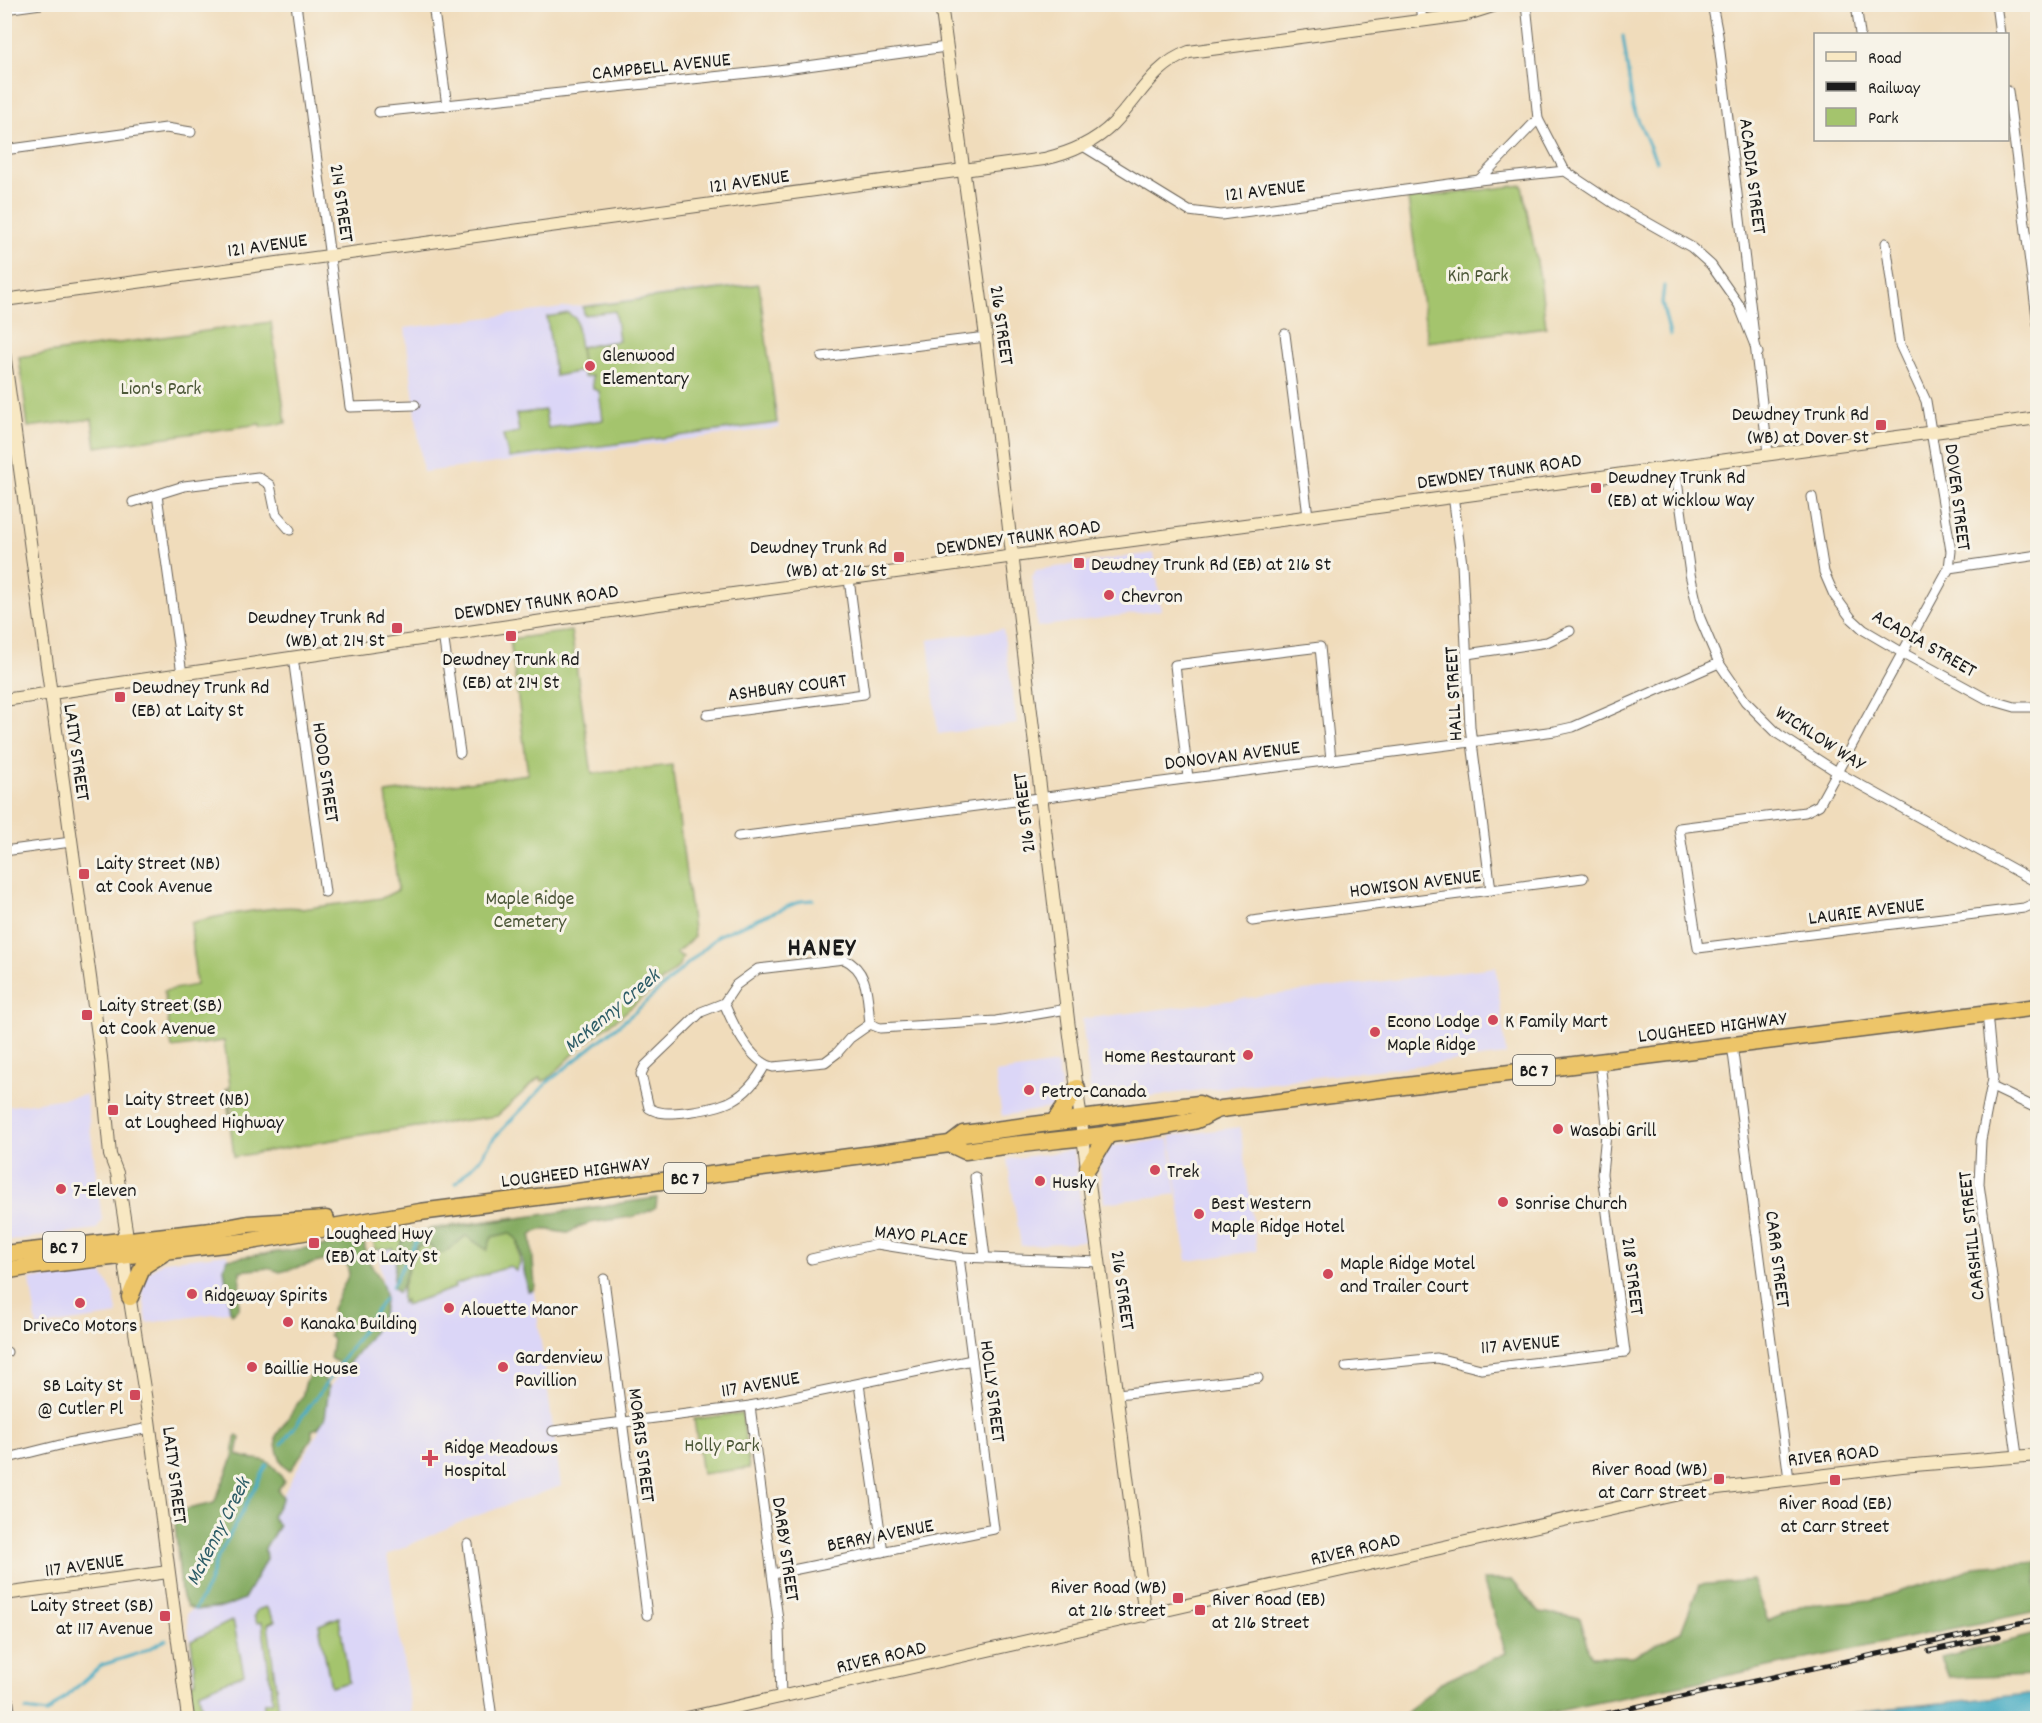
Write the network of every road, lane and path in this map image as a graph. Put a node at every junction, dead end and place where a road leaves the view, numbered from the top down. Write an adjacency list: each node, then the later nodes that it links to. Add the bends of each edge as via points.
1 (41, 4): 11 (street)
2 (296, 4): 27 (street, 214 STREET)
3 (433, 4): 16 (street)
4 (941, 4): 15 (street, 216 STREET)
5 (1419, 4): 12 (street)
6 (1499, 4): 12 (street, via 1472,14)
7 (1526, 4): 19 (street)
8 (1712, 4): 33 (street, ACADIA STREET)
9 (1856, 4): 13 (street)
10 (1996, 4): 14 (street)
11 (4, 9)
12 (1422, 21): 21 (street, via 1199,50 1179,56 1160,68 1115,122)
13 (1860, 33)
14 (2000, 33)
15 (946, 47): 16 (street, CAMPBELL AVENUE, via 778,70); 23 (street, 216 STREET)
16 (447, 106): 18 (street, CAMPBELL AVENUE)
17 (2009, 106): 29 (street)
18 (380, 112)
19 (1538, 119): 24 (street); 25 (street)
20 (190, 132): 22 (street, via 166,128)
21 (1083, 146): 23 (street, 121 AVENUE, via 1044,159); 25 (street, 121 AVENUE, via 1189,210 1221,215)
22 (4, 150)
23 (962, 171): 27 (street, 121 AVENUE); 31 (street, 216 STREET)
24 (1565, 171): 25 (street, 121 AVENUE); 33 (street, ACADIA STREET, via 1691,247 1723,279 1739,305)
25 (1479, 180)
26 (1886, 243): 37 (street, DOVER STREET, via 1900,345 1926,402)
27 (332, 255): 28 (street, 121 AVENUE); 35 (street, 214 STREET, via 350,407)
28 (4, 300)
29 (2037, 325)
30 (1286, 334): 44 (street)
31 (986, 337): 34 (street); 47 (street, 216 STREET)
32 (4, 353): 57 (street, LAITY STREET)
33 (1758, 353): 38 (street, ACADIA STREET)
34 (822, 357)
35 (414, 405)
36 (2037, 418): 37 (street, DEWDNEY TRUNK ROAD)
37 (1932, 432): 38 (street, DEWDNEY TRUNK ROAD); 48 (street, DOVER STREET, via 1950,551)
38 (1768, 453): 39 (street, DEWDNEY TRUNK ROAD)
39 (1676, 466): 41 (street, DEWDNEY TRUNK ROAD); 55 (street, WICKLOW WAY, via 1693,594)
40 (157, 495): 43 (street); 45 (street, via 184,486 258,477 270,485 276,514); 56 (street)
41 (1453, 495): 44 (street, DEWDNEY TRUNK ROAD); 53 (street, HALL STREET)
42 (1812, 497): 52 (street, ACADIA STREET, via 1824,572 1834,595 1864,630)
43 (133, 502)
44 (1308, 516): 47 (street, DEWDNEY TRUNK ROAD)
45 (290, 530)
46 (2037, 555): 48 (street)
47 (1013, 557): 49 (street, DEWDNEY TRUNK ROAD); 66 (street, 216 STREET)
48 (1949, 568): 52 (street, DOVER STREET)
49 (849, 579): 51 (street, DEWDNEY TRUNK ROAD); 60 (street, ASHBURY COURT, via 864,694)
50 (1569, 631): 53 (street, via 1547,642)
51 (443, 634): 54 (street, DEWDNEY TRUNK ROAD); 62 (street)
52 (1903, 653): 59 (street, ACADIA STREET, via 1987,699 2015,707); 64 (street, DOVER STREET)
53 (1467, 654): 61 (street, HALL STREET)
54 (293, 657): 56 (street, DEWDNEY TRUNK ROAD); 73 (street, HOOD STREET)
55 (1719, 663): 61 (street, DONOVAN AVENUE, via 1573,727); 64 (street, WICKLOW WAY, via 1769,727)
56 (182, 674): 57 (street, DEWDNEY TRUNK ROAD)
57 (51, 693): 58 (street, DEWDNEY TRUNK ROAD); 68 (street, LAITY STREET)
58 (4, 700)
59 (2037, 707)
60 (707, 715)
61 (1472, 742): 63 (street, DONOVAN AVENUE); 72 (street, HALL STREET)
62 (460, 753)
63 (1331, 760): 65 (street, DONOVAN AVENUE); 65 (street, via 1320,647 1175,665)
64 (1838, 772): 71 (street, WICKLOW WAY); 76 (street, DOVER STREET, via 1812,810 1679,828)
65 (1188, 778): 66 (street, DONOVAN AVENUE)
66 (1041, 796): 67 (street, DONOVAN AVENUE); 79 (street, 216 STREET)
67 (738, 837)
68 (71, 842): 69 (street); 97 (street, LAITY STREET, via 104,1081 108,1172)
69 (4, 851)
70 (1583, 878): 72 (street, HOWISON AVENUE)
71 (2037, 883)
72 (1491, 890): 75 (street, HOWISON AVENUE)
73 (325, 892)
74 (2037, 902): 76 (street, LAURIE AVENUE, via 2024,908)
75 (1252, 921)
76 (1698, 948)
77 (724, 1003): 81 (street, via 736,985 758,969 844,959 856,964 864,978); 84 (street, via 732,1022); 84 (street, via 701,1012 645,1066 641,1074 649,1108 659,1114 721,1107 745,1093)
78 (2037, 1007): 80 (highway, LOUGHEED HIGHWAY / BC 7)
79 (1067, 1009): 81 (street, via 996,1021 880,1028); 86 (street, 216 STREET)
80 (1987, 1013): 82 (highway, LOUGHEED HIGHWAY / BC 7); 85 (street, CARSHILL STREET, via 1994,1063)
81 (870, 1024): 84 (street, via 825,1062)
82 (1732, 1045): 83 (highway, LOUGHEED HIGHWAY / BC 7); 120 (street, CARR STREET)
83 (1600, 1062): 88 (highway, LOUGHEED HIGHWAY / BC 7); 107 (street, 218 STREET, via 1607,1124 1602,1174)
84 (765, 1065)
85 (1992, 1087): 87 (street); 117 (street, CARSHILL STREET, via 1979,1184)
86 (1077, 1088): 89 (street, 216 STREET); 90 (highway)
87 (2037, 1109)
88 (1213, 1110): 89 (highway, LOUGHEED HIGHWAY / BC 7, via 1199,1104); 91 (highway, LOUGHEED HIGHWAY / BC 7, via 1196,1121)
89 (1082, 1118): 90 (highway, LOUGHEED HIGHWAY / BC 7); 92 (street, 216 STREET)
90 (1054, 1122): 93 (highway, LOUGHEED HIGHWAY / BC 7, via 963,1134)
91 (1108, 1133): 92 (highway, LOUGHEED HIGHWAY / BC 7); 94 (highway)
92 (1084, 1136): 93 (highway, LOUGHEED HIGHWAY / BC 7, via 965,1151); 94 (street, 216 STREET)
93 (950, 1144): 96 (highway, LOUGHEED HIGHWAY / BC 7)
94 (1088, 1167): 103 (street, 216 STREET)
95 (975, 1177): 101 (street, MAYO PLACE)
96 (420, 1212): 97 (highway, LOUGHEED HIGHWAY / BC 7, via 248,1224); 98 (highway, LOUGHEED HIGHWAY / BC 7)
97 (123, 1244): 98 (highway, LOUGHEED HIGHWAY / BC 7); 99 (highway, LOUGHEED HIGHWAY / BC 7); 104 (highway, LOUGHEED HIGHWAY / BC 7); 106 (street, LAITY STREET)
98 (165, 1252): 106 (highway, via 143,1266)
99 (4, 1254)
100 (959, 1257): 101 (street, MAYO PLACE); 102 (street, MAYO PLACE, via 877,1244); 108 (street, HOLLY STREET)
101 (985, 1257): 103 (street)
102 (811, 1258)
103 (1100, 1262): 112 (street, 216 STREET)
104 (4, 1271)
105 (604, 1280): 114 (street, MORRIS STREET)
106 (130, 1297): 115 (street, LAITY STREET)
107 (1626, 1352): 109 (street, 117 AVENUE, via 1481,1369 1437,1358)
108 (972, 1360): 111 (street, 117 AVENUE); 121 (street, HOLLY STREET)
109 (1346, 1367)
110 (1258, 1378): 112 (street)
111 (859, 1384): 113 (street, 117 AVENUE); 123 (street)
112 (1118, 1394): 128 (street, 216 STREET)
113 (750, 1406): 114 (street, 117 AVENUE); 125 (street, DARBY STREET)
114 (622, 1422): 116 (street, 117 AVENUE); 127 (street, MORRIS STREET)
115 (150, 1428): 119 (street); 124 (street, LAITY STREET)
116 (553, 1431)
117 (2017, 1455): 118 (street, RIVER ROAD); 120 (street, RIVER ROAD)
118 (2037, 1455)
119 (4, 1459)
120 (1789, 1479): 128 (street, RIVER ROAD, via 1692,1491)
121 (994, 1529): 123 (street, BERRY AVENUE)
122 (468, 1544): 133 (street)
123 (883, 1552): 125 (street, BERRY AVENUE)
124 (168, 1572): 126 (street, 117 AVENUE); 132 (street, LAITY STREET)
125 (773, 1574): 130 (street, DARBY STREET)
126 (4, 1594)
127 (647, 1615)
128 (1145, 1616): 130 (street, RIVER ROAD)
129 (4, 1668): 131 (street)
130 (781, 1698): 134 (street, RIVER ROAD)
131 (11, 1719)
132 (188, 1719)
133 (492, 1719)
134 (687, 1719)

